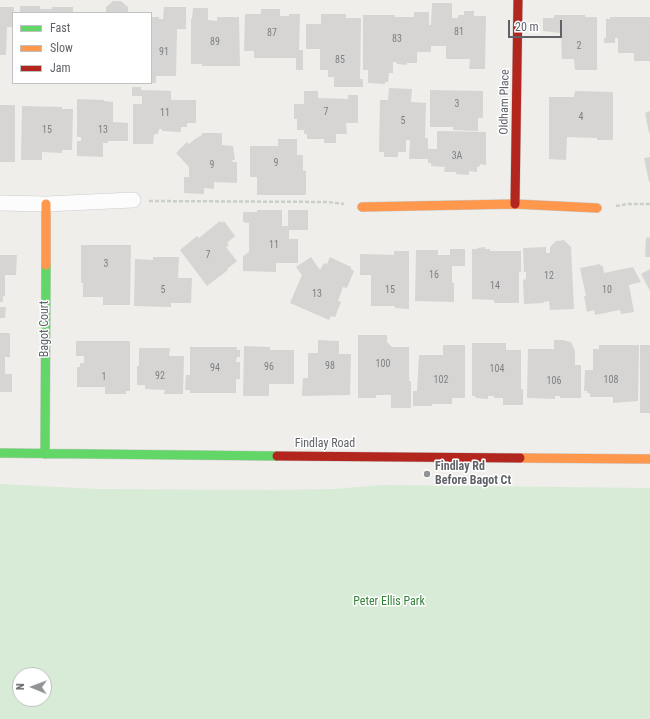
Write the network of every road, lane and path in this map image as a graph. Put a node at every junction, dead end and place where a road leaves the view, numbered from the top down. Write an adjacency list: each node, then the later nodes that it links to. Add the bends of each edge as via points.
1 (518, 0): 5 (street, Oldham Place)
2 (133, 200): 4 (street); 7 (path, via 328,202)
3 (0, 203): 4 (street)
4 (46, 204): 10 (street, Bagot Court)
5 (515, 204): 7 (street); 8 (street)
6 (650, 204): 8 (path)
7 (362, 206)
8 (597, 208)
9 (0, 453): 10 (street, Findlay Road)
10 (45, 454): 11 (street, Findlay Road)
11 (650, 459)

